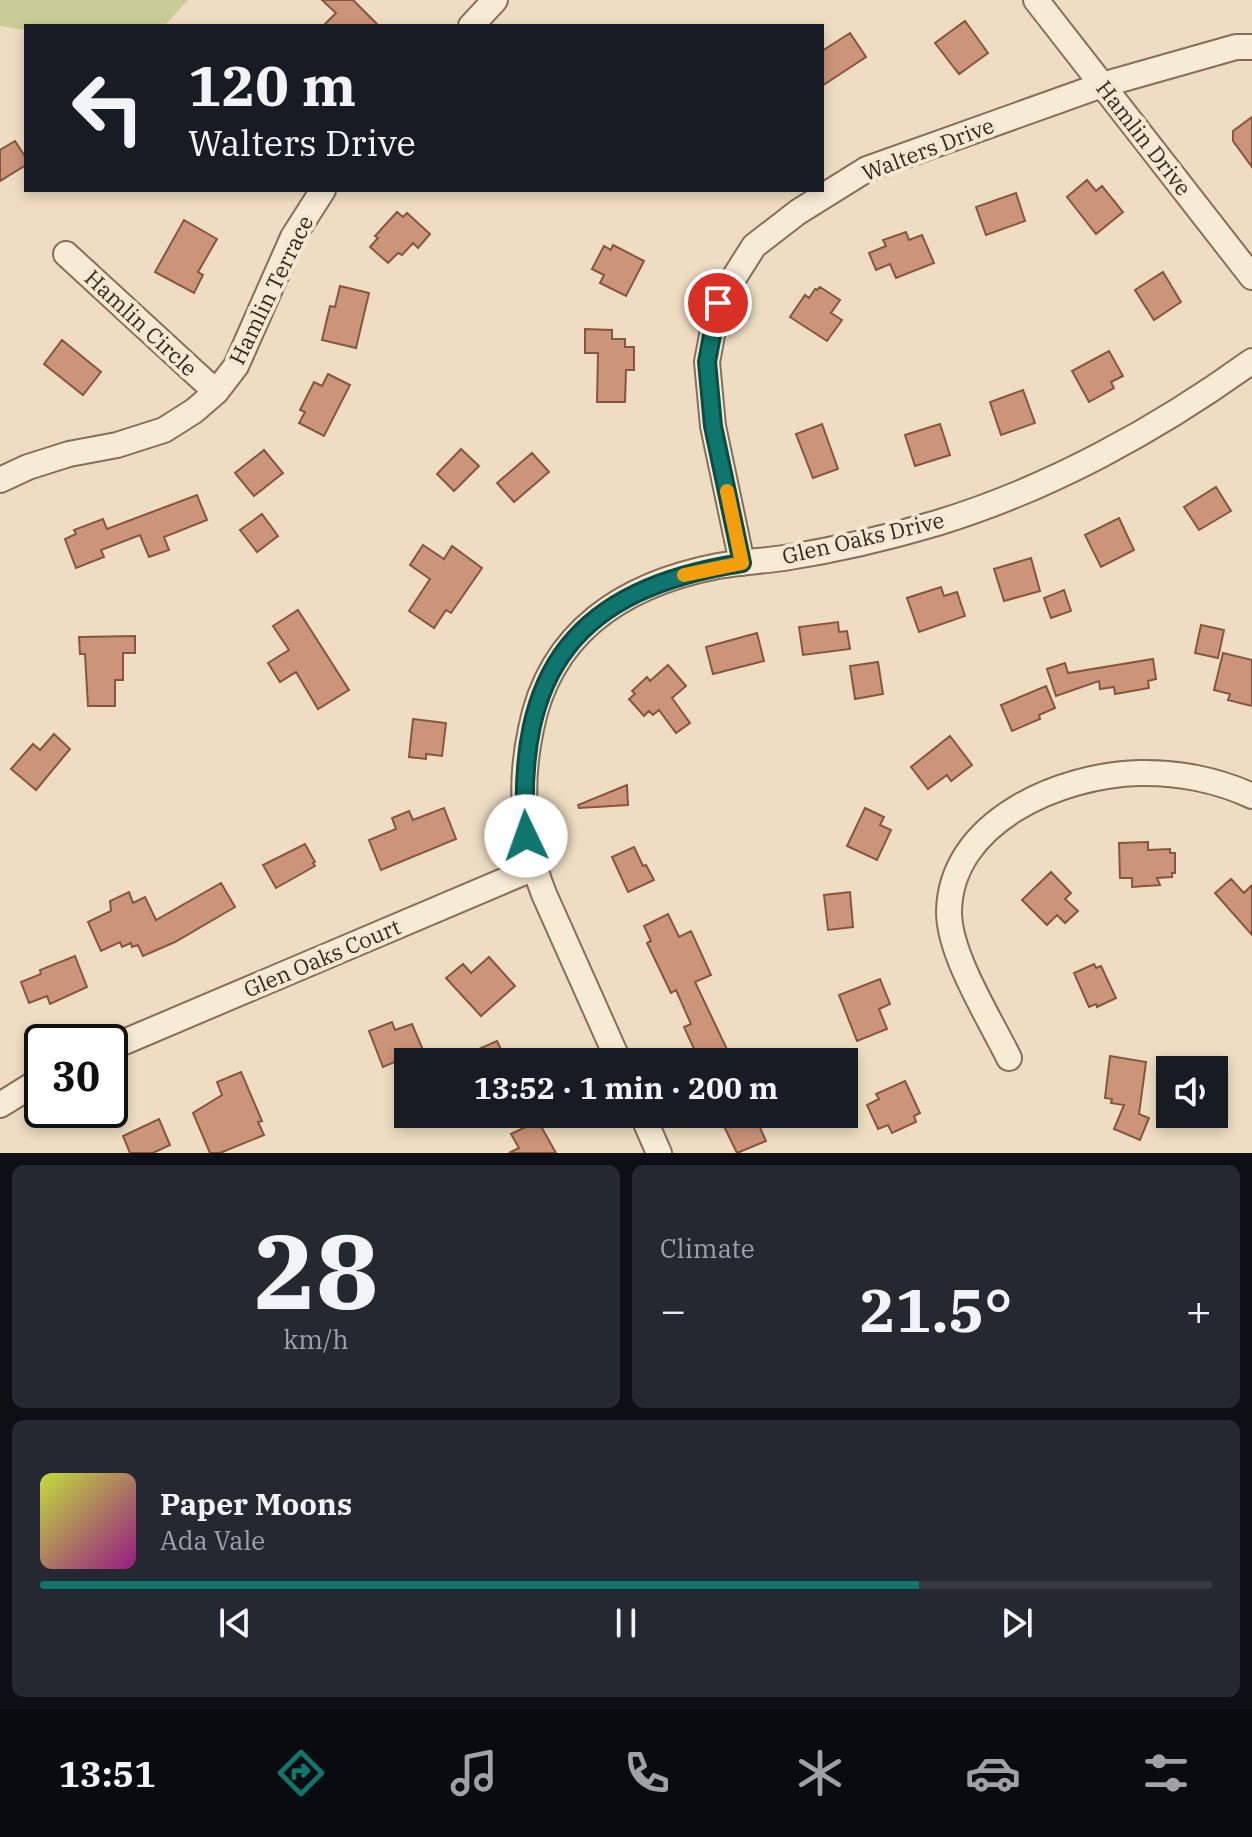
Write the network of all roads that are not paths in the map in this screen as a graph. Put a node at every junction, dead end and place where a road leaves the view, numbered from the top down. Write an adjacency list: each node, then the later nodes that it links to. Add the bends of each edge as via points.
1 (495, 0): 3 (street)
2 (1036, 0): 5 (street, Hamlin Drive)
3 (473, 24)
4 (1252, 47): 5 (street, Walters Drive)
5 (1102, 85): 8 (street, Hamlin Drive); 12 (street, Walters Drive, via 867,169 754,246 718,303 707,362 713,426)
6 (322, 192): 10 (street, Hamlin Terrace, via 293,237 236,366)
7 (66, 254): 10 (street, Hamlin Circle)
8 (1252, 277)
9 (1252, 361): 12 (street, Glen Oaks Drive, via 1129,439 996,502 869,541)
10 (216, 392): 11 (street, Hamlin Terrace, via 164,430 69,454)
11 (0, 480)
12 (742, 563): 14 (street, Glen Oaks Drive, via 685,575 617,602 593,618 556,661 533,718 526,753 526,836)
13 (1252, 796): 17 (street, via 1179,776 1101,777 1039,797 973,843 951,890 949,914 964,968)
14 (534, 868): 15 (street, Glen Oaks Court); 16 (street, Glen Oaks Drive)
15 (128, 1040)
16 (613, 1048)
17 (1009, 1058)
18 (24, 1090): 19 (street)
19 (0, 1105)
20 (648, 1128): 21 (street)
21 (659, 1153)

